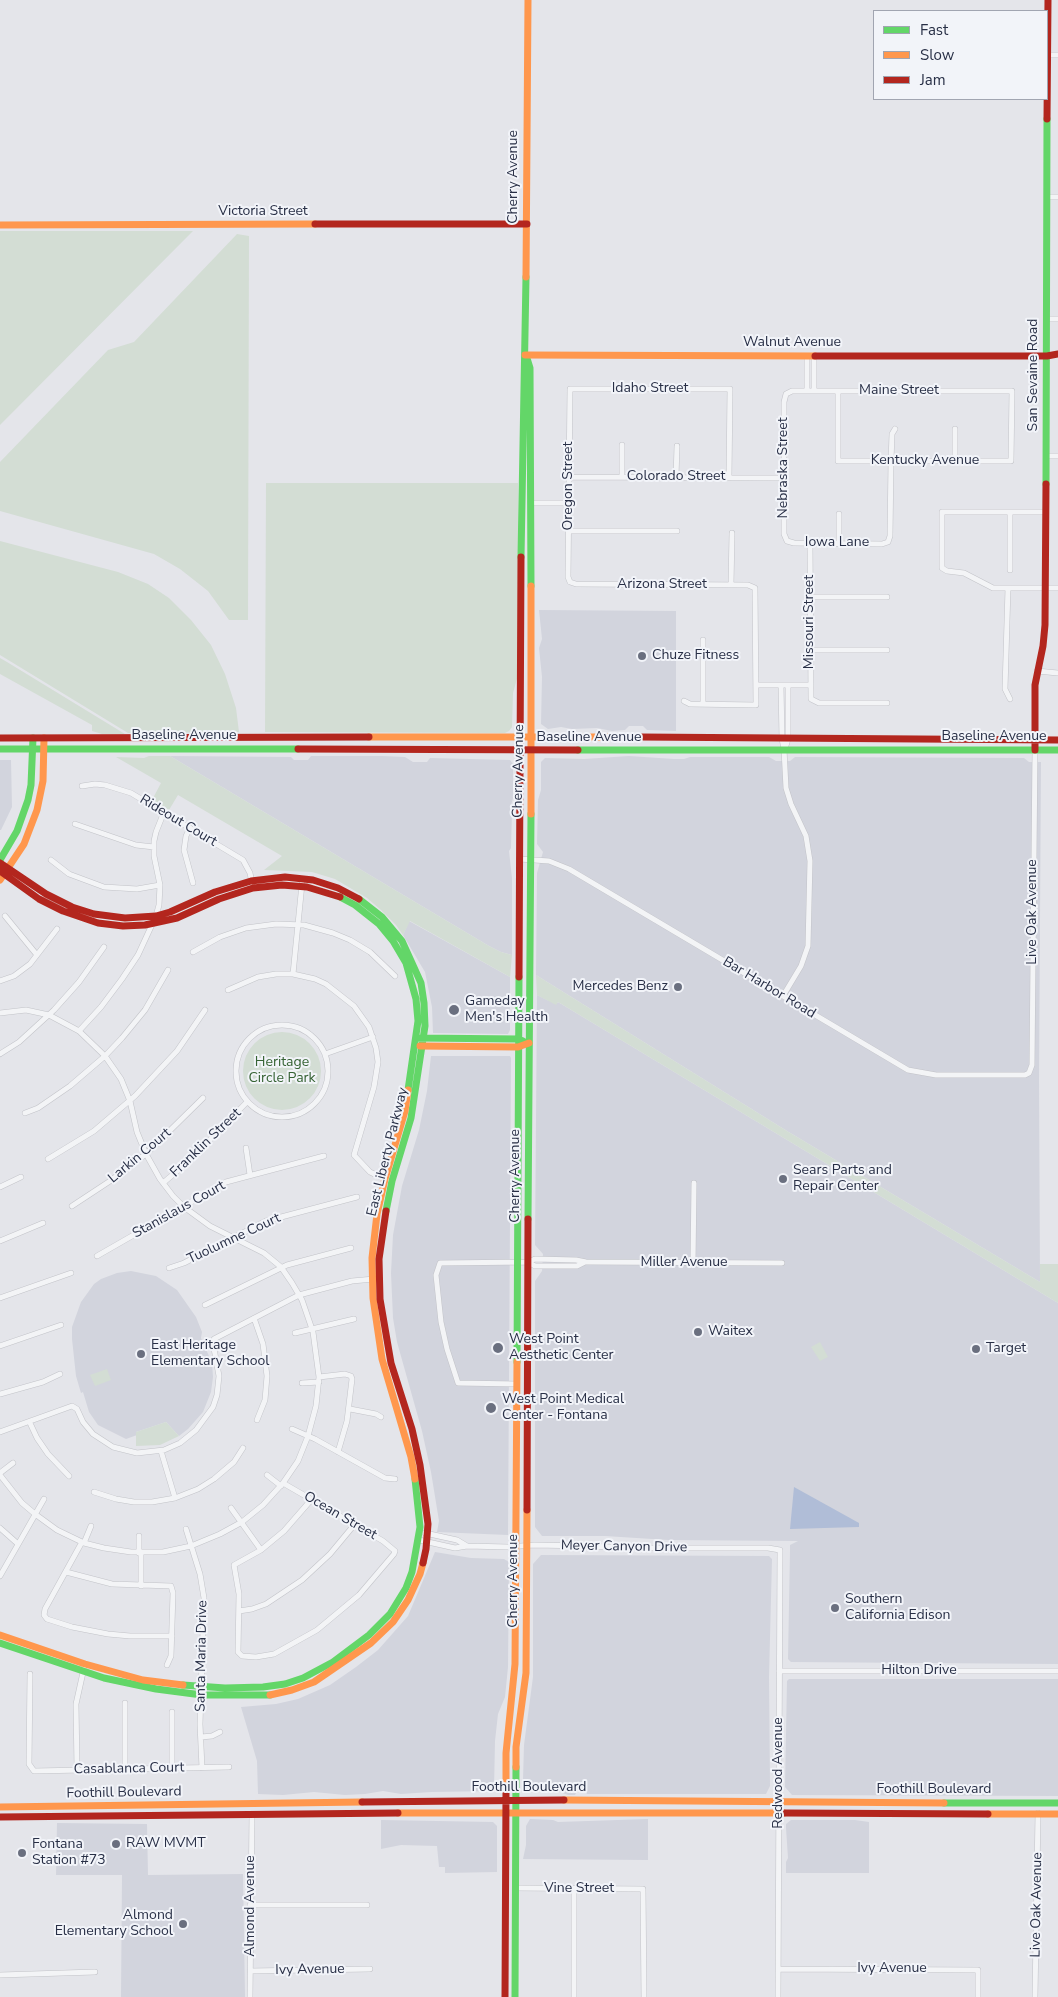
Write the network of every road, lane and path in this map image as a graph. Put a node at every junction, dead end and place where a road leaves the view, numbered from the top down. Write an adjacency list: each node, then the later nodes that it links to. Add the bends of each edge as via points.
1 (528, 0): 7 (main road, Cherry Avenue)
2 (1048, 0): 3 (main road, San Sevaine Road)
3 (1048, 55): 4 (street); 5 (main road, San Sevaine Road)
4 (1058, 55)
5 (1048, 197): 6 (street); 9 (main road, San Sevaine Road)
6 (1058, 197)
7 (527, 224): 8 (main road, Victoria Street); 12 (main road, Cherry Avenue)
8 (0, 225)
9 (1047, 319): 10 (street); 14 (main road, San Sevaine Road)
10 (1058, 319)
11 (1058, 354): 14 (main road, Walnut Avenue)
12 (526, 355): 13 (main road, Walnut Avenue); 35 (main road, Cherry Avenue, via 530,368); 70 (main road, Cherry Avenue)
13 (810, 356): 14 (main road, Walnut Avenue); 17 (street); 18 (street)
14 (1047, 356): 15 (main road); 25 (main road, San Sevaine Road)
15 (1058, 358)
16 (570, 389): 30 (street, Oregon Street); 33 (street, Idaho Street, via 730,389)
17 (807, 391): 18 (street, Maine Street); 20 (street, Maine Street)
18 (814, 391): 19 (street, Maine Street)
19 (838, 391): 27 (street, Kentucky Avenue, via 838,461); 29 (street, Maine Street, via 1012,391)
20 (786, 394): 34 (street, Nebraska Street)
21 (895, 429): 27 (street)
22 (955, 429): 28 (street)
23 (622, 445): 31 (street)
24 (677, 446): 32 (street)
25 (1046, 456): 26 (street); 38 (main road, San Sevaine Road)
26 (1058, 456)
27 (891, 461): 28 (street, Kentucky Avenue); 45 (street, Iowa Lane, via 888,542)
28 (955, 461): 29 (street, Kentucky Avenue)
29 (1012, 461)
30 (568, 477): 31 (street, Colorado Street); 36 (street, Oregon Street)
31 (622, 477): 32 (street, Colorado Street)
32 (676, 477): 33 (street, Colorado Street)
33 (729, 477): 34 (street, Colorado Street)
34 (784, 478): 43 (street, Nebraska Street, via 784,534)
35 (531, 503): 36 (street); 71 (main road, Cherry Avenue)
36 (568, 503): 40 (street, Oregon Street)
37 (1010, 512): 38 (street); 46 (street); 49 (street, via 942,512 942,568 964,573 993,588)
38 (1046, 512): 50 (main road, San Sevaine Road)
39 (839, 514): 45 (street)
40 (568, 531): 41 (street); 47 (street, Oregon Street)
41 (678, 531)
42 (732, 533): 48 (street)
43 (787, 541): 44 (street, Iowa Lane)
44 (810, 544): 45 (street, Iowa Lane); 52 (street, Missouri Street)
45 (839, 544)
46 (1010, 570)
47 (570, 582): 48 (street, Arizona Street)
48 (731, 585): 59 (street, Arizona Street, via 754,587 756,592)
49 (1008, 588): 50 (street); 63 (street, via 1005,689)
50 (1046, 588): 51 (street); 57 (main road, San Sevaine Road, via 1044,639)
51 (1058, 588)
52 (810, 596): 53 (street); 55 (street, Missouri Street)
53 (887, 597)
54 (703, 640): 65 (street)
55 (810, 650): 56 (street); 61 (street, Missouri Street)
56 (887, 650)
57 (1037, 671): 58 (street); 73 (main road, San Sevaine Road)
58 (1058, 673)
59 (756, 685): 60 (street); 65 (street, via 756,704)
60 (781, 685): 62 (street); 72 (street)
61 (810, 685): 62 (street); 66 (street, Missouri Street, via 812,701 819,703)
62 (788, 688): 72 (street)
63 (1010, 699)
64 (684, 701): 65 (street)
65 (703, 704)
66 (886, 704)
67 (0, 738): 68 (main road, Baseline Avenue)
68 (33, 738): 69 (main road, Baseline Avenue); 76 (main road)
69 (44, 738): 70 (main road, Baseline Avenue); 77 (main road)
70 (520, 738): 71 (main road, Baseline Avenue); 82 (main road, Cherry Avenue)
71 (532, 738): 72 (main road, Baseline Avenue); 79 (main road, Cherry Avenue)
72 (785, 739): 73 (main road, Baseline Avenue); 78 (street)
73 (1034, 740): 74 (main road, Baseline Avenue); 80 (main road, San Sevaine Road)
74 (1058, 740)
75 (0, 749): 76 (main road, Baseline Avenue)
76 (33, 749): 77 (main road, Baseline Avenue); 91 (main road, via 31,784 24,813)
77 (44, 749): 82 (main road, Baseline Avenue); 92 (main road, via 43,781 37,810 24,844)
78 (784, 749): 79 (main road, Baseline Avenue); 80 (main road, Baseline Avenue); 110 (street, via 787,794 806,836 810,861 808,946 801,966)
79 (532, 750): 82 (main road, Baseline Avenue); 89 (main road, Cherry Avenue)
80 (1034, 750): 81 (main road, Baseline Avenue); 123 (street, Live Oak Avenue, via 1032,1065)
81 (1058, 750)
82 (520, 751): 88 (main road, Cherry Avenue)
83 (82, 786): 84 (street, Rideout Court, via 95,784 118,788)
84 (164, 812): 86 (street, Rideout Court); 87 (street)
85 (75, 824): 87 (street, via 136,845)
86 (190, 828): 94 (street, via 184,850); 95 (street, Rideout Court, via 243,860)
87 (154, 847): 96 (street)
88 (519, 859): 89 (street, Bar Harbor Road); 117 (main road, Cherry Avenue)
89 (530, 859): 110 (street, Bar Harbor Road, via 549,861 569,869); 118 (main road, Cherry Avenue)
90 (51, 860): 96 (street, via 69,874 104,887 137,889)
91 (0, 862): 92 (main road, East Liberty Parkway)
92 (3, 874): 98 (main road, East Liberty Parkway, via 83,911 120,918); 99 (main road, East Liberty Parkway, via 47,903 82,918 123,926)
93 (302, 882): 95 (main road, East Liberty Parkway); 100 (street); 116 (main road, East Liberty Parkway, via 329,885 351,894 372,908 396,932 421,983 425,1014)
94 (193, 883)
95 (252, 884): 98 (main road, East Liberty Parkway, via 224,889 179,910); 99 (main road, East Liberty Parkway, via 184,916)
96 (160, 885): 98 (street)
97 (5, 916): 104 (street)
98 (156, 916): 99 (street)
99 (152, 924): 114 (street, via 138,955 122,979)
100 (298, 924): 103 (street, via 246,928 220,937); 106 (street); 107 (street, via 350,940 370,952)
101 (57, 929): 104 (street)
102 (104, 947): 113 (street, via 79,982)
103 (194, 952)
104 (37, 955): 108 (street, via 18,974)
105 (168, 970): 122 (street, via 145,1010)
106 (292, 974): 109 (street, via 258,977); 115 (street, via 314,979 339,992 354,1006)
107 (395, 976)
108 (0, 982)
109 (228, 990)
110 (783, 996): 123 (street, Bar Harbor Road, via 915,1072 936,1075)
111 (205, 1010): 125 (street, via 173,1056)
112 (0, 1013): 113 (street, via 26,1010)
113 (49, 1015): 114 (street); 120 (street)
114 (79, 1031): 122 (street)
115 (373, 1037): 121 (street); 134 (street, via 377,1073 354,1155 370,1172)
116 (420, 1038): 117 (main road); 119 (main road, East Liberty Parkway)
117 (518, 1043): 118 (main road); 119 (main road); 146 (main road, Cherry Avenue)
118 (529, 1043): 147 (main road, Cherry Avenue)
119 (419, 1046): 134 (main road, East Liberty Parkway, via 411,1118)
120 (0, 1054)
121 (325, 1054): 126 (street, via 328,1068 326,1087 318,1100 304,1112 274,1117); 126 (street, via 315,1038 300,1028 281,1024 260,1030 244,1044 236,1063 237,1083)
122 (105, 1056): 125 (street, via 121,1079); 127 (street, via 70,1086)
123 (1029, 1073)
124 (203, 1098): 129 (street, Larkin Court)
125 (130, 1101): 129 (street); 131 (street, via 94,1132)
126 (247, 1102): 136 (street, Franklin Street)
127 (25, 1113)
128 (246, 1148): 132 (street)
129 (146, 1154): 136 (street); 139 (street, Larkin Court)
130 (324, 1156): 132 (street, Stanislaus Court)
131 (48, 1159)
132 (250, 1175): 140 (street, Stanislaus Court, via 221,1185)
133 (20, 1177): 137 (street)
134 (388, 1180): 153 (main road, East Liberty Parkway)
135 (694, 1182): 148 (street)
136 (163, 1183): 140 (street)
137 (0, 1187)
138 (358, 1197): 142 (street, Tuolumne Court, via 277,1217)
139 (72, 1206)
140 (184, 1206): 142 (street, via 210,1226); 145 (street, Stanislaus Court)
141 (43, 1222): 143 (street)
142 (234, 1238): 150 (street, via 259,1250); 151 (street, Tuolumne Court)
143 (0, 1241)
144 (351, 1248): 150 (street)
145 (97, 1256)
146 (517, 1262): 147 (street, Miller Avenue); 166 (main road, Cherry Avenue); 166 (street, Miller Avenue, via 440,1263 436,1275 441,1322 458,1383)
147 (528, 1262): 148 (street, Miller Avenue, via 536,1266 577,1266 586,1262); 202 (main road, Cherry Avenue)
148 (693, 1263): 149 (street, Miller Avenue)
149 (782, 1263)
150 (281, 1267): 154 (street); 156 (street)
151 (169, 1268)
152 (71, 1273): 155 (street)
153 (376, 1279): 154 (street, via 352,1281); 195 (main road, East Liberty Parkway, via 374,1317 382,1359 411,1456)
154 (299, 1295): 157 (street); 160 (street)
155 (0, 1298)
156 (206, 1305)
157 (254, 1318): 170 (street, via 263,1344 267,1376 264,1404); 176 (street, via 214,1338 219,1376 213,1407 190,1436)
158 (354, 1319): 160 (street)
159 (61, 1325): 162 (street)
160 (312, 1328): 161 (street); 164 (street)
161 (295, 1334)
162 (0, 1346)
163 (60, 1374): 167 (street)
164 (319, 1379): 165 (street); 168 (street, via 345,1374 351,1376); 174 (street)
165 (302, 1382)
166 (516, 1384): 203 (main road, Cherry Avenue)
167 (0, 1394)
168 (350, 1409): 169 (street); 177 (street)
169 (381, 1417)
170 (257, 1420)
171 (30, 1423): 173 (street); 176 (street, via 72,1406 77,1408 93,1434 106,1444 130,1452); 181 (street, via 48,1454)
172 (292, 1429): 174 (street)
173 (0, 1432)
174 (308, 1436): 177 (street); 183 (street, via 298,1461)
175 (243, 1448): 185 (street, via 234,1462 214,1479)
176 (161, 1451): 185 (street)
177 (338, 1452): 182 (street, via 385,1478)
178 (13, 1464): 180 (street)
179 (267, 1475): 183 (street, Ocean Street)
180 (0, 1476): 189 (street)
181 (69, 1476)
182 (395, 1479)
183 (282, 1484): 187 (street, Ocean Street); 190 (street)
184 (94, 1492): 185 (street, via 134,1502)
185 (175, 1498)
186 (44, 1500): 189 (street)
187 (311, 1500): 191 (street, Ocean Street); 204 (street, via 293,1523)
188 (231, 1508): 190 (street)
189 (35, 1514): 198 (street); 199 (street)
190 (242, 1522): 200 (street); 204 (street)
191 (355, 1524): 210 (street, via 302,1580 266,1604); 210 (street, Ocean Street, via 395,1550 366,1588 340,1613 274,1654 256,1657 238,1652)
192 (91, 1526): 198 (street)
193 (0, 1528): 199 (street)
194 (186, 1529): 200 (street, Santa Maria Drive)
195 (424, 1532): 197 (main road, East Liberty Parkway); 201 (street, Meyer Canyon Drive, via 457,1540)
196 (139, 1536): 206 (street)
197 (423, 1541): 201 (street, Meyer Canyon Drive, via 456,1548); 218 (main road, East Liberty Parkway, via 397,1604 378,1626 333,1662 309,1676 285,1684)
198 (83, 1543): 206 (street); 207 (street)
199 (18, 1544): 208 (street)
200 (192, 1546): 206 (street); 218 (street, Santa Maria Drive, via 204,1598)
201 (467, 1546): 203 (street, Meyer Canyon Drive)
202 (526, 1546): 203 (street, Meyer Canyon Drive); 205 (street, Meyer Canyon Drive); 229 (main road, Cherry Avenue, via 526,1673 517,1739)
203 (516, 1547): 228 (main road, Cherry Avenue, via 515,1675 507,1735)
204 (261, 1550): 210 (street, via 234,1565)
205 (780, 1550): 215 (street, Redwood Avenue)
206 (140, 1553): 209 (street)
207 (66, 1572): 209 (street, via 112,1584); 211 (street, via 44,1609 47,1619 90,1631 130,1636)
208 (0, 1576)
209 (141, 1586): 211 (street, via 171,1586)
210 (239, 1611)
211 (172, 1636): 213 (street, via 171,1656)
212 (1, 1638): 214 (main road, East Liberty Parkway)
213 (167, 1664)
214 (84, 1668): 218 (main road, East Liberty Parkway, via 141,1687); 227 (street, via 76,1704)
215 (779, 1671): 216 (street, Hilton Drive); 231 (street, Redwood Avenue)
216 (1058, 1671)
217 (30, 1674): 227 (street, Casablanca Court, via 30,1768 34,1771)
218 (202, 1691): 222 (street, Santa Maria Drive)
219 (125, 1703): 224 (street)
220 (172, 1712): 225 (street)
221 (220, 1732): 222 (street)
222 (200, 1737): 226 (street, Santa Maria Drive)
223 (228, 1767): 226 (street, Casablanca Court)
224 (125, 1768): 225 (street, Casablanca Court); 227 (street, Casablanca Court)
225 (172, 1768): 226 (street, Casablanca Court)
226 (202, 1768)
227 (77, 1769)
228 (505, 1800): 229 (main road, Foothill Boulevard); 230 (main road, Foothill Boulevard); 234 (main road, Cherry Avenue)
229 (516, 1800): 231 (main road, Foothill Boulevard); 235 (main road, Cherry Avenue)
230 (352, 1802): 233 (main road, Foothill Boulevard); 236 (main road, via 348,1809 317,1809)
231 (779, 1803): 232 (main road, Foothill Boulevard); 237 (street, Redwood Avenue)
232 (1058, 1803)
233 (0, 1807)
234 (505, 1812): 235 (main road, Foothill Boulevard); 236 (main road, Foothill Boulevard); 252 (main road, Cherry Avenue)
235 (515, 1812): 237 (main road, Foothill Boulevard); 242 (main road, Cherry Avenue)
236 (305, 1813): 238 (main road, Foothill Boulevard)
237 (779, 1813): 239 (main road, Foothill Boulevard); 247 (street, Redwood Avenue)
238 (252, 1814): 241 (main road, Foothill Boulevard); 244 (street, Almond Avenue)
239 (1038, 1814): 240 (main road, Foothill Boulevard); 258 (street, Live Oak Avenue)
240 (1058, 1814)
241 (0, 1817)
242 (515, 1888): 243 (street, Vine Street); 253 (main road, Cherry Avenue)
243 (574, 1889): 254 (street); 255 (street, Vine Street, via 643,1889)
244 (250, 1905): 245 (street); 248 (street, Almond Avenue)
245 (367, 1905)
246 (370, 1969): 248 (street, Ivy Avenue)
247 (778, 1969): 256 (street, Redwood Avenue); 257 (street, Ivy Avenue, via 978,1970)
248 (250, 1971): 251 (street, Almond Avenue)
249 (95, 1972): 250 (street)
250 (0, 1975)
251 (250, 1997)
252 (505, 1997)
253 (515, 1997)
254 (574, 1997)
255 (644, 1997)
256 (778, 1997)
257 (978, 1997)
258 (1035, 1997)

